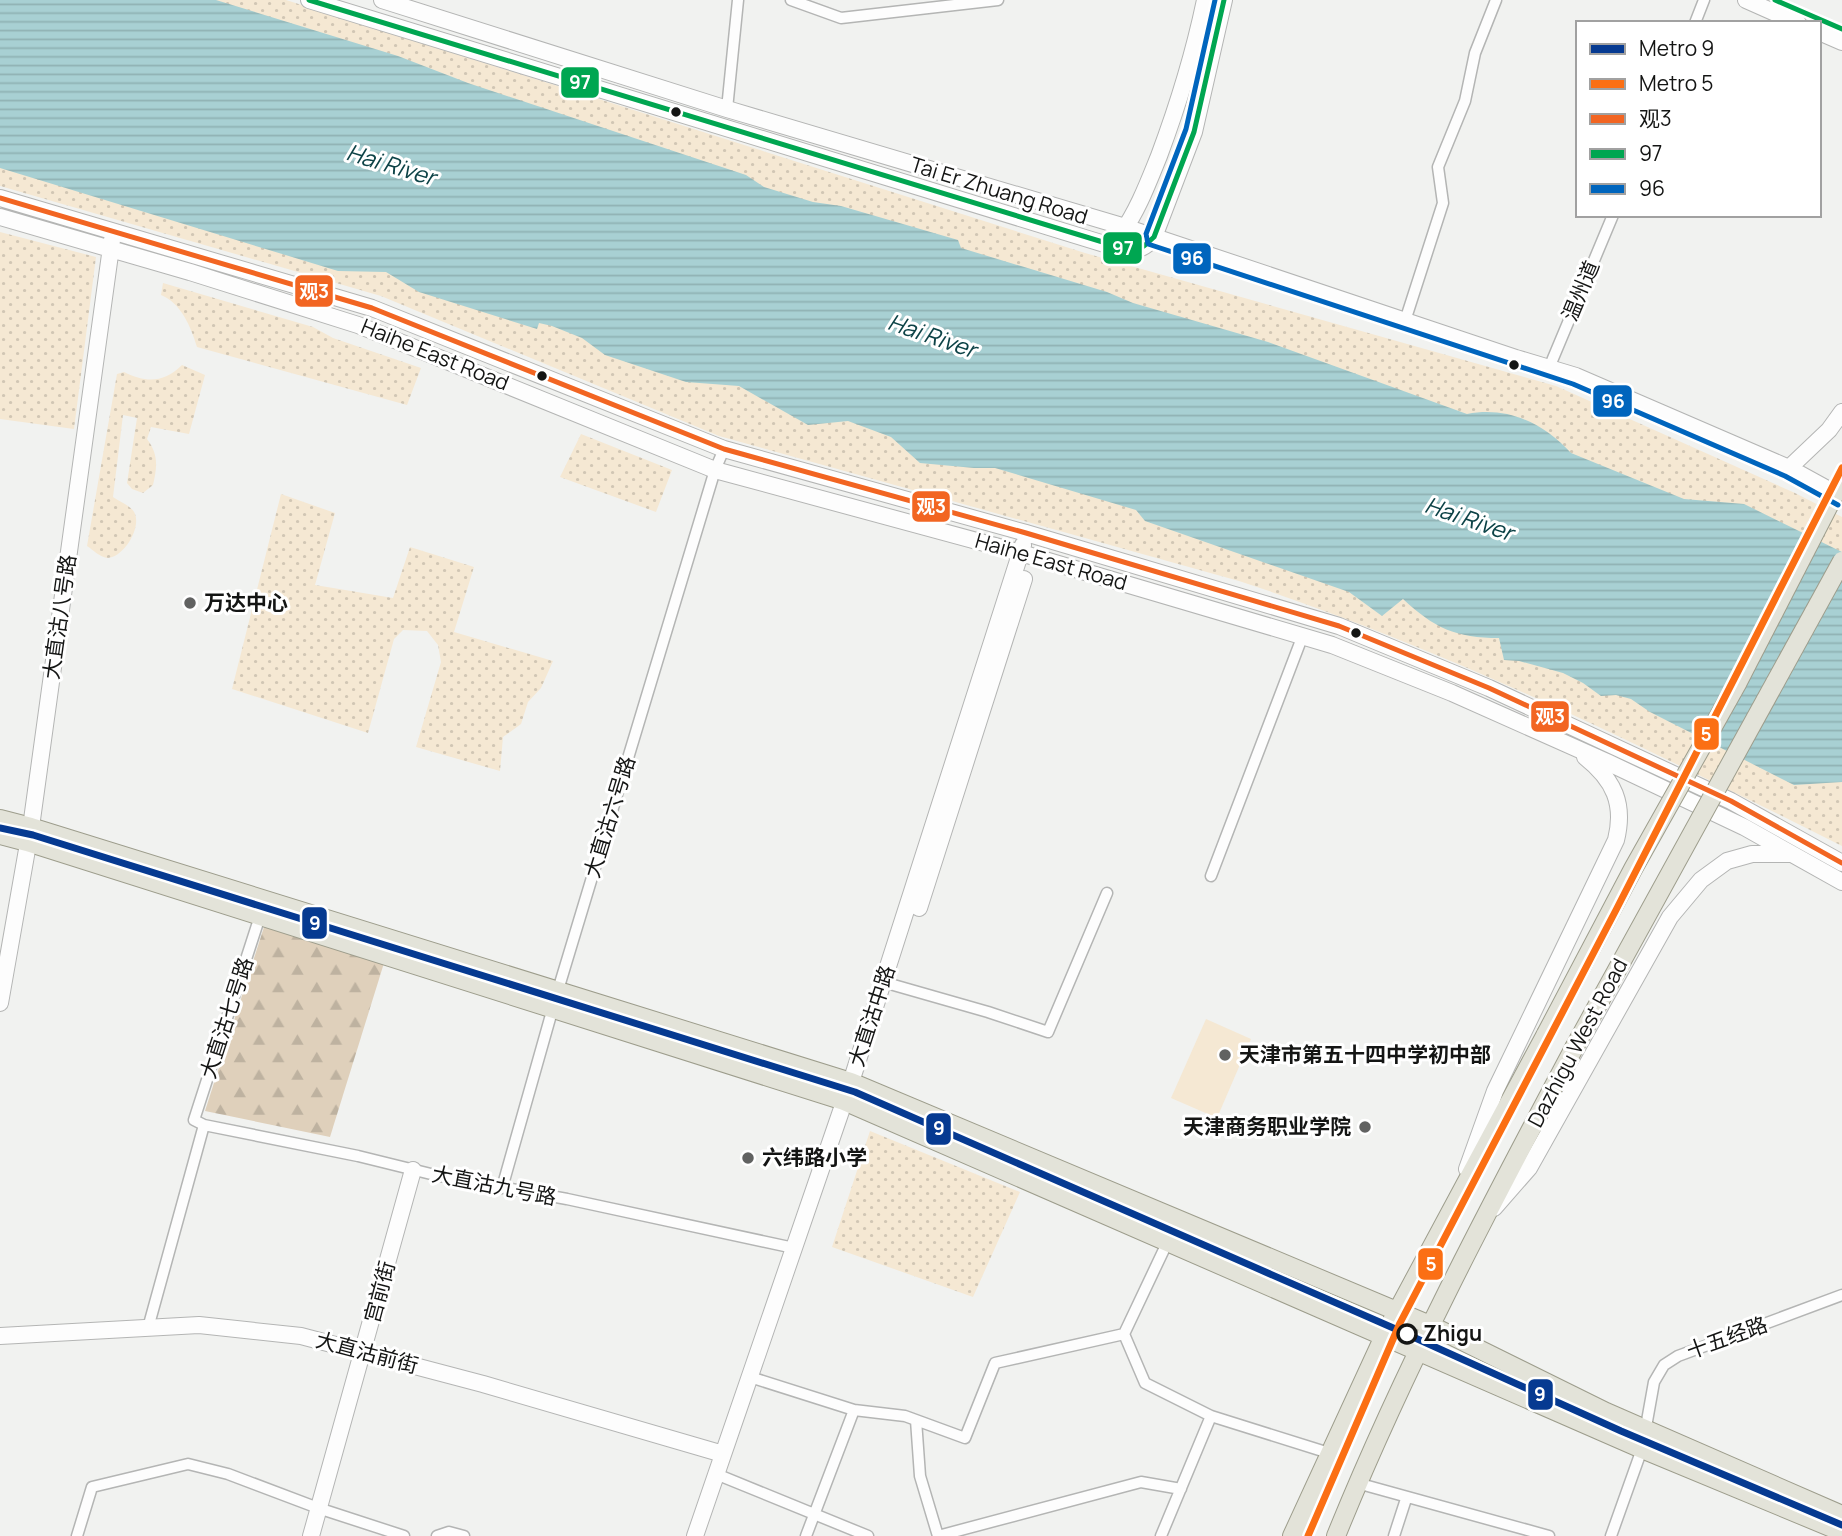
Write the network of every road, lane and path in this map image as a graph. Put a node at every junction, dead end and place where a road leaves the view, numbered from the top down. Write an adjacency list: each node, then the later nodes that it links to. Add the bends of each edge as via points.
1 (309, 0): 23 (street, Tai Er Zhuang Road)
2 (382, 0): 16 (street, Tai Er Zhuang Road)
3 (738, 0): 16 (street)
4 (791, 0): 11 (street, via 841,18)
5 (998, 0): 11 (street)
6 (1205, 0): 20 (street, via 1186,78 1145,190)
7 (1224, 0): 22 (street, via 1194,132)
8 (1496, 0): 25 (street, via 1475,53 1465,101 1438,167 1443,203)
9 (1704, 0): 12 (street)
10 (1746, 0): 13 (street)
11 (898, 6)
12 (1696, 21)
13 (1793, 21)
14 (1821, 33): 15 (street)
15 (1842, 42)
16 (727, 109): 20 (street, Tai Er Zhuang Road)
17 (0, 198): 21 (street, Haihe East Road)
18 (0, 217): 24 (street, Haihe East Road)
19 (1612, 217): 26 (street, 温州道)
20 (1125, 228): 22 (street, Tai Er Zhuang Road); 23 (street)
21 (114, 231): 24 (street, 大直沽八号路); 28 (street, Haihe East Road, via 372,308)
22 (1154, 237): 23 (street, Tai Er Zhuang Road, via 1134,251); 25 (street, Tai Er Zhuang Road)
23 (1112, 246)
24 (111, 248): 30 (street, Haihe East Road, via 358,325); 39 (street, 大直沽八号路)
25 (1405, 321): 26 (street, Tai Er Zhuang Road)
26 (1549, 368): 29 (street, Tai Er Zhuang Road)
27 (1842, 412): 29 (street)
28 (724, 449): 30 (street, 大直沽六号路); 33 (street, Haihe East Road)
29 (1789, 468): 32 (street, Tai Er Zhuang Road)
30 (715, 470): 34 (street, Haihe East Road); 48 (street, 大直沽六号路)
31 (1842, 480): 56 (main road, Dazhigu West Road, bridge)
32 (1842, 497)
33 (1032, 535): 34 (street, 大直沽中路); 42 (street, Haihe East Road, via 1339,626 1489,688 1731,801)
34 (1026, 554): 36 (street, Haihe East Road); 47 (street, 大直沽中路)
35 (1842, 561): 57 (main road, Dazhigu West Road, bridge)
36 (1303, 635): 37 (street, Haihe East Road); 43 (street)
37 (1570, 745): 41 (street, Haihe East Road); 56 (street, via 1597,767 1614,792 1621,822 1495,1091)
38 (0, 819): 39 (main road)
39 (29, 834): 40 (main road); 46 (main road); 48 (main road); 49 (street, 大直沽八号路)
40 (0, 835)
41 (1792, 854): 44 (street, Haihe East Road); 57 (street, via 1727,861 1702,880 1670,917 1529,1168)
42 (1842, 863)
43 (1211, 876)
44 (1842, 882)
45 (1107, 893): 47 (street, via 1048,1032)
46 (260, 916): 50 (main road); 53 (street, 大直沽七号路)
47 (888, 984): 51 (street, 大直沽中路)
48 (558, 990): 50 (street, 大直沽六号路); 51 (main road)
49 (0, 1003)
50 (553, 1010): 52 (main road); 55 (street, 大直沽六号路)
51 (855, 1084): 52 (street, 大直沽中路); 61 (main road)
52 (848, 1102): 58 (main road); 59 (street, 大直沽中路); 69 (street, 大直沽中路)
53 (199, 1122): 54 (street, 大直沽九号路); 63 (street, 大直沽七号路)
54 (413, 1170): 55 (street, 大直沽九号路); 67 (street, 宫前街)
55 (502, 1188): 59 (street, 大直沽九号路)
56 (1460, 1196): 61 (main road, Dazhigu West Road)
57 (1481, 1223): 62 (main road, Dazhigu West Road)
58 (1168, 1241): 64 (street); 65 (main road)
59 (794, 1248): 69 (street, 大直沽中路)
60 (1842, 1294): 73 (street, 十五经路, via 1664,1365 1654,1382)
61 (1396, 1312): 62 (main road); 65 (main road, Dazhigu West Road)
62 (1430, 1325): 68 (main road, Dazhigu West Road); 73 (main road)
63 (148, 1328): 66 (street, 大直沽前街); 67 (street, 大直沽前街, via 200,1325 301,1336)
64 (1124, 1334): 71 (street, via 1145,1383); 72 (street, via 995,1363 965,1438)
65 (1384, 1334): 68 (main road); 75 (main road, Dazhigu West Road)
66 (0, 1336)
67 (363, 1352): 76 (street, 大直沽前街); 81 (street, 宫前街)
68 (1419, 1352): 74 (main road); 78 (main road, Dazhigu West Road)
69 (754, 1378): 70 (street); 76 (street, 大直沽中路); 77 (street, 大直沽中路)
70 (854, 1410): 72 (street); 82 (street)
71 (1211, 1416): 75 (street); 79 (street)
72 (916, 1420): 79 (street, via 920,1476 938,1536 1141,1482)
73 (1647, 1430): 74 (street, 十五经路); 83 (main road)
74 (1642, 1449): 84 (main road); 99 (street, 十五经路)
75 (1329, 1453): 95 (main road, Dazhigu West Road)
76 (723, 1454): 77 (street, 大直沽中路)
77 (720, 1476): 82 (street); 90 (street, 大直沽中路); 91 (street, 大直沽中路)
78 (1357, 1483): 80 (street); 96 (main road, Dazhigu West Road)
79 (1181, 1489): 94 (street)
80 (1406, 1499): 97 (street); 98 (street)
81 (318, 1508): 85 (street, via 188,1464 92,1487); 86 (street, 宫前街); 87 (street)
82 (815, 1514): 92 (street); 93 (street)
83 (1842, 1515)
84 (1842, 1532)
85 (77, 1536)
86 (311, 1536)
87 (404, 1536)
88 (437, 1536): 89 (street, via 449,1532)
89 (464, 1536)
90 (695, 1536)
91 (704, 1536)
92 (806, 1536)
93 (868, 1536)
94 (1161, 1536)
95 (1292, 1536)
96 (1336, 1536)
97 (1394, 1536)
98 (1549, 1536)
99 (1611, 1536)

